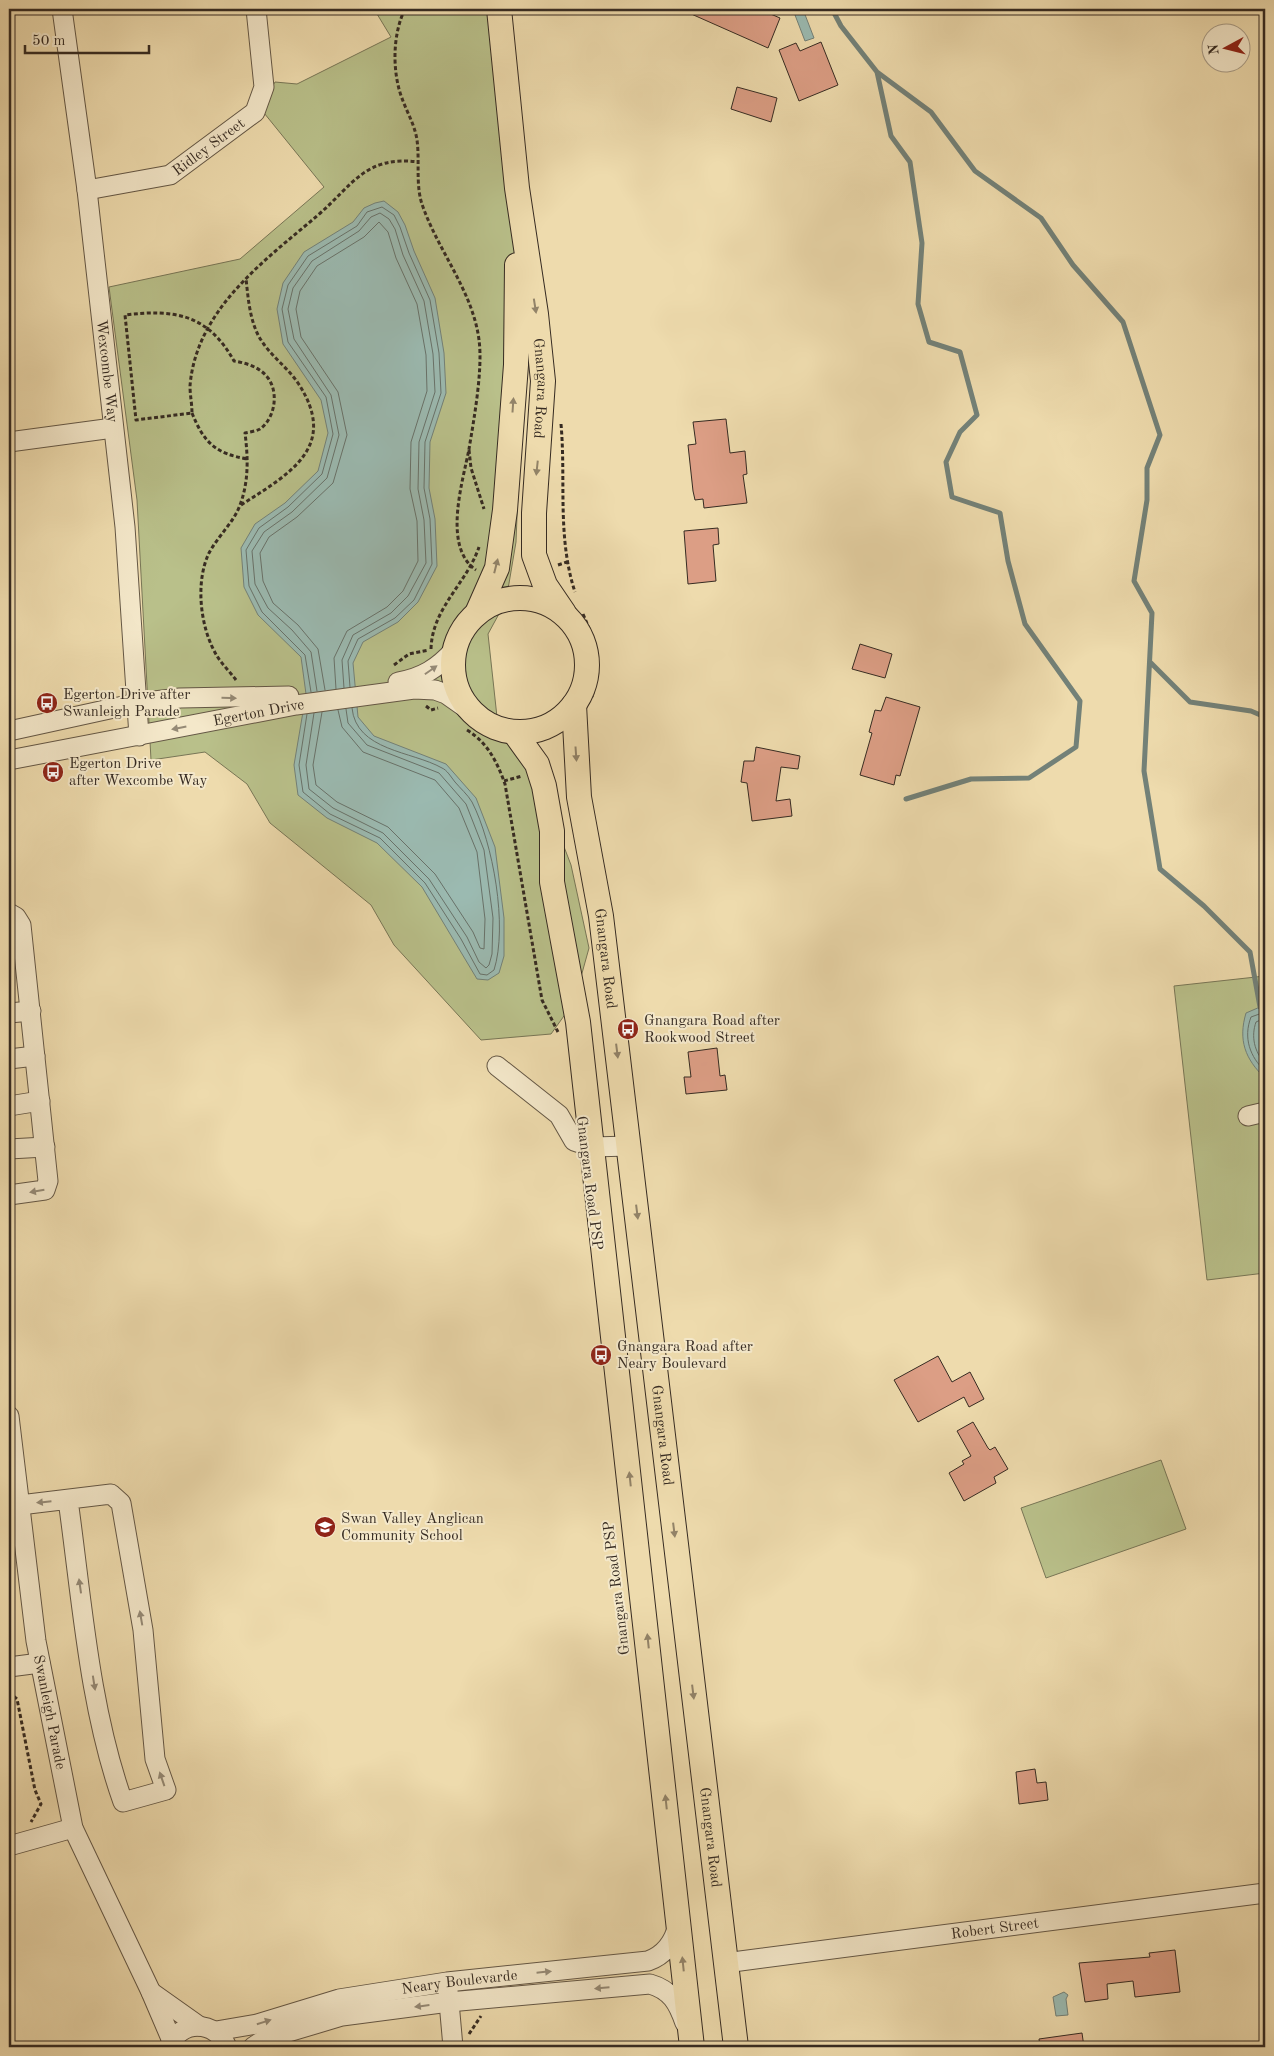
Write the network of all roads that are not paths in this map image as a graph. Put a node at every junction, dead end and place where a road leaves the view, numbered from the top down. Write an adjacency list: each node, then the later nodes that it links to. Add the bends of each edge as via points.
1 (62, 9): 5 (street, Wexcombe Way)
2 (256, 9): 5 (street, Ridley Street, via 264,87 254,112 170,175)
3 (499, 9): 4 (main road, Gnangara Road)
4 (517, 188): 8 (main road, Gnangara Road, one-way to 8, via 543,381 534,554 545,585); 9 (main road, Gnangara Road, one-way to 4, via 497,568 505,510 516,365)
5 (87, 190): 6 (street, Wexcombe Way)
6 (113, 428): 7 (street); 14 (street, Wexcombe Way, via 126,527)
7 (9, 442)
8 (574, 607): 9 (main road, via 522,597 499,600); 13 (main road, via 586,647)
9 (478, 611): 10 (main road, via 463,628)
10 (454, 650): 11 (street, Egerton Drive, one-way to 10, via 414,680 432,670); 15 (main road, via 453,673)
11 (369, 691): 12 (street, Egerton Drive); 15 (street, Egerton Drive, via 435,690 446,694)
12 (296, 700): 14 (street, Egerton Drive, one-way to 12, via 180,698); 18 (street, Egerton Drive, one-way to 18)
13 (583, 702): 17 (main road, via 558,721 537,730); 29 (main road, Gnangara Road, one-way to 29, via 580,797 601,916)
14 (137, 703): 16 (street, Egerton Drive); 18 (street, Wexcombe Way)
15 (468, 721): 17 (main road)
16 (9, 731)
17 (514, 732): 31 (main road, via 537,764 544,786 552,831 552,882 578,1022)
18 (139, 736): 19 (street, Egerton Drive)
19 (9, 760)
20 (9, 913): 21 (street, via 21,925)
21 (17, 967): 22 (street)
22 (31, 1011): 23 (street); 24 (street)
23 (9, 1013)
24 (36, 1056): 25 (street); 27 (street)
25 (9, 1059)
26 (497, 1066): 31 (street, via 559,1115 574,1140)
27 (40, 1101): 28 (street); 30 (street)
28 (9, 1106)
29 (629, 1146): 31 (street); 43 (main road, Gnangara Road, one-way to 43)
30 (45, 1147): 32 (street); 33 (street, one-way to 33, via 48,1187 42,1191)
31 (592, 1147): 42 (main road, one-way to 31)
32 (9, 1149)
33 (9, 1195)
34 (9, 1416): 36 (street, Swanleigh Parade)
35 (68, 1500): 35 (street, via 101,1724 123,1802 166,1790 155,1759 143,1630 121,1502 111,1494); 36 (street, one-way to 36)
36 (20, 1505): 37 (street, Swanleigh Parade)
37 (40, 1663): 38 (street); 39 (street, Swanleigh Parade)
38 (9, 1667)
39 (73, 1828): 40 (street); 45 (street, Swanleigh Parade)
40 (9, 1846)
41 (1265, 1893): 43 (street, Robert Street)
42 (679, 1917): 44 (street, Neary Boulevarde, one-way to 42, via 648,1961 658,1958 668,1948); 49 (main road, one-way to 42)
43 (725, 1963): 53 (main road, Gnangara Road)
44 (447, 1982): 46 (street); 47 (street, Neary Boulevarde, one-way to 44, via 257,2024 339,1999)
45 (151, 1992): 47 (street, Swanleigh Parade); 48 (street, Swanleigh Parade)
46 (449, 2002): 49 (street, Neary Boulevarde, one-way to 46, via 680,2008 671,1994 650,1984); 51 (street, Neary Boulevarde, one-way to 51, via 342,2016 265,2039); 52 (street)
47 (208, 2029): 48 (street, Neary Boulevarde, via 183,2029); 50 (street, Swanleigh Parade)
48 (170, 2044)
49 (691, 2044)
50 (227, 2047)
51 (253, 2047)
52 (454, 2047)
53 (736, 2047)

